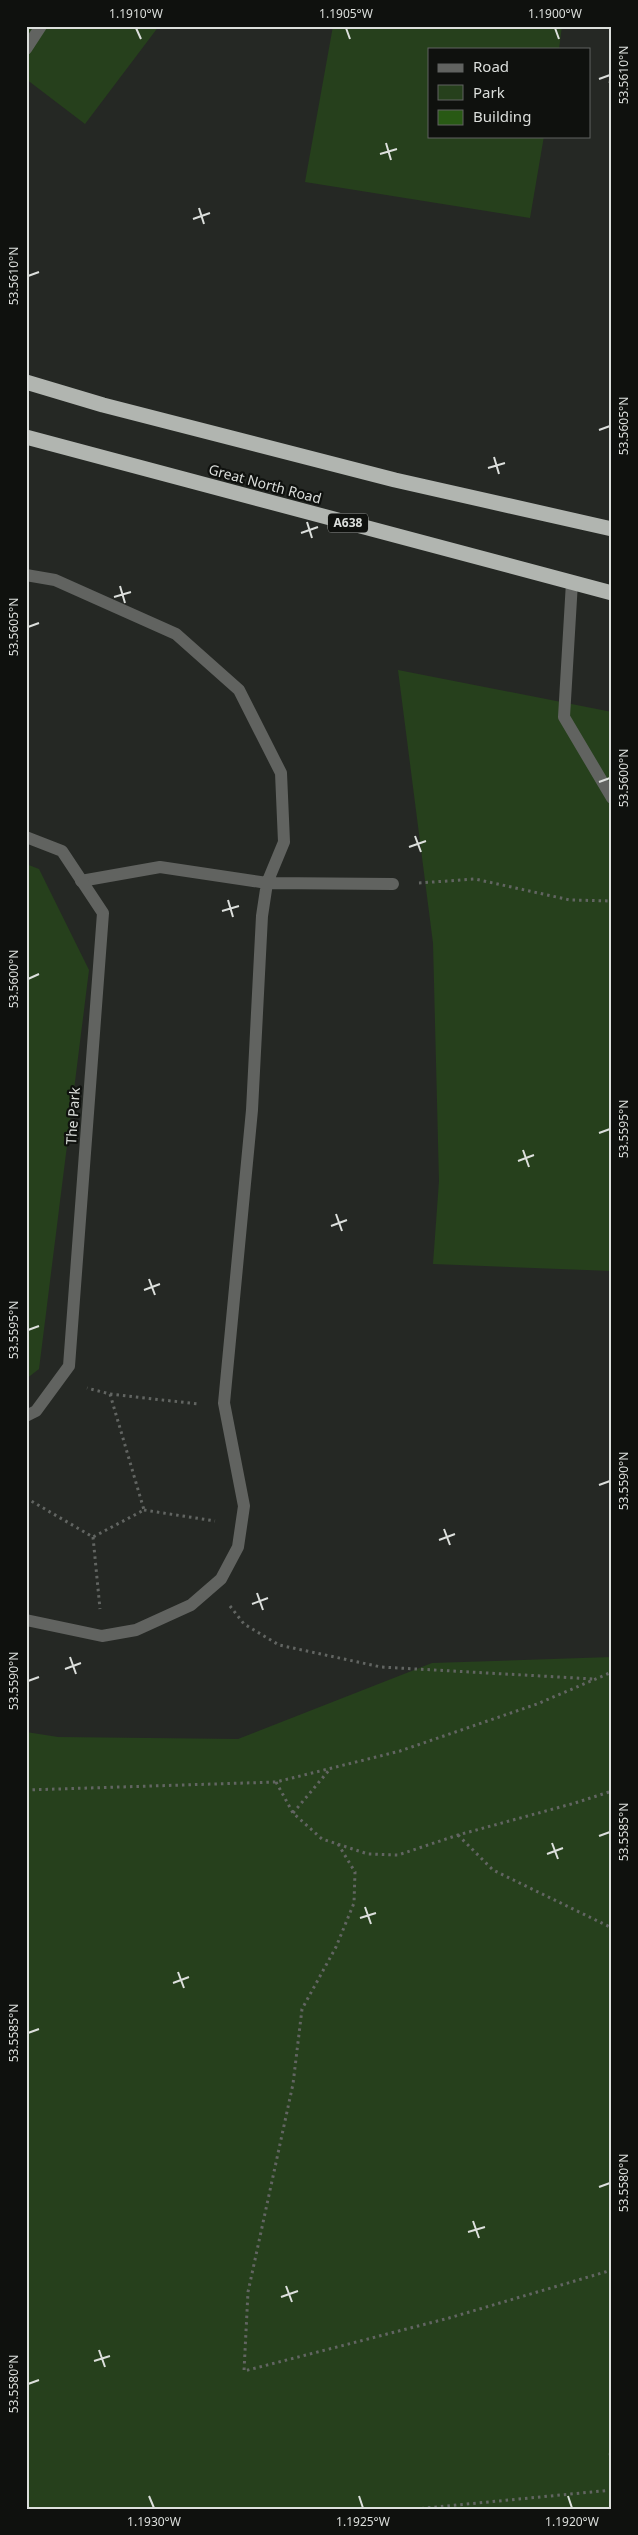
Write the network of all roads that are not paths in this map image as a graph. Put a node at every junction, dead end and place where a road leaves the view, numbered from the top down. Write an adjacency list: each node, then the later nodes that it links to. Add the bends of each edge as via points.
1 (42, 26): 2 (street)
2 (26, 49)
3 (26, 382): 5 (highway, via 395,480)
4 (26, 437): 7 (highway, Great North Road / A638)
5 (612, 529)
6 (26, 575): 12 (street, via 55,580 176,634 239,690 282,773 284,842)
7 (572, 582): 8 (highway, Great North Road / A638); 9 (street, via 564,717)
8 (612, 593)
9 (612, 798)
10 (26, 837): 11 (street, The Park, via 62,851)
11 (82, 881): 12 (street, via 160,867); 14 (street, The Park, via 103,913 69,1366 36,1411)
12 (267, 883): 13 (street); 15 (street, via 262,916 252,1110 224,1403 244,1506 238,1547 222,1579 191,1605 136,1630 102,1636)
13 (393, 884)
14 (26, 1416)
15 (26, 1620)

